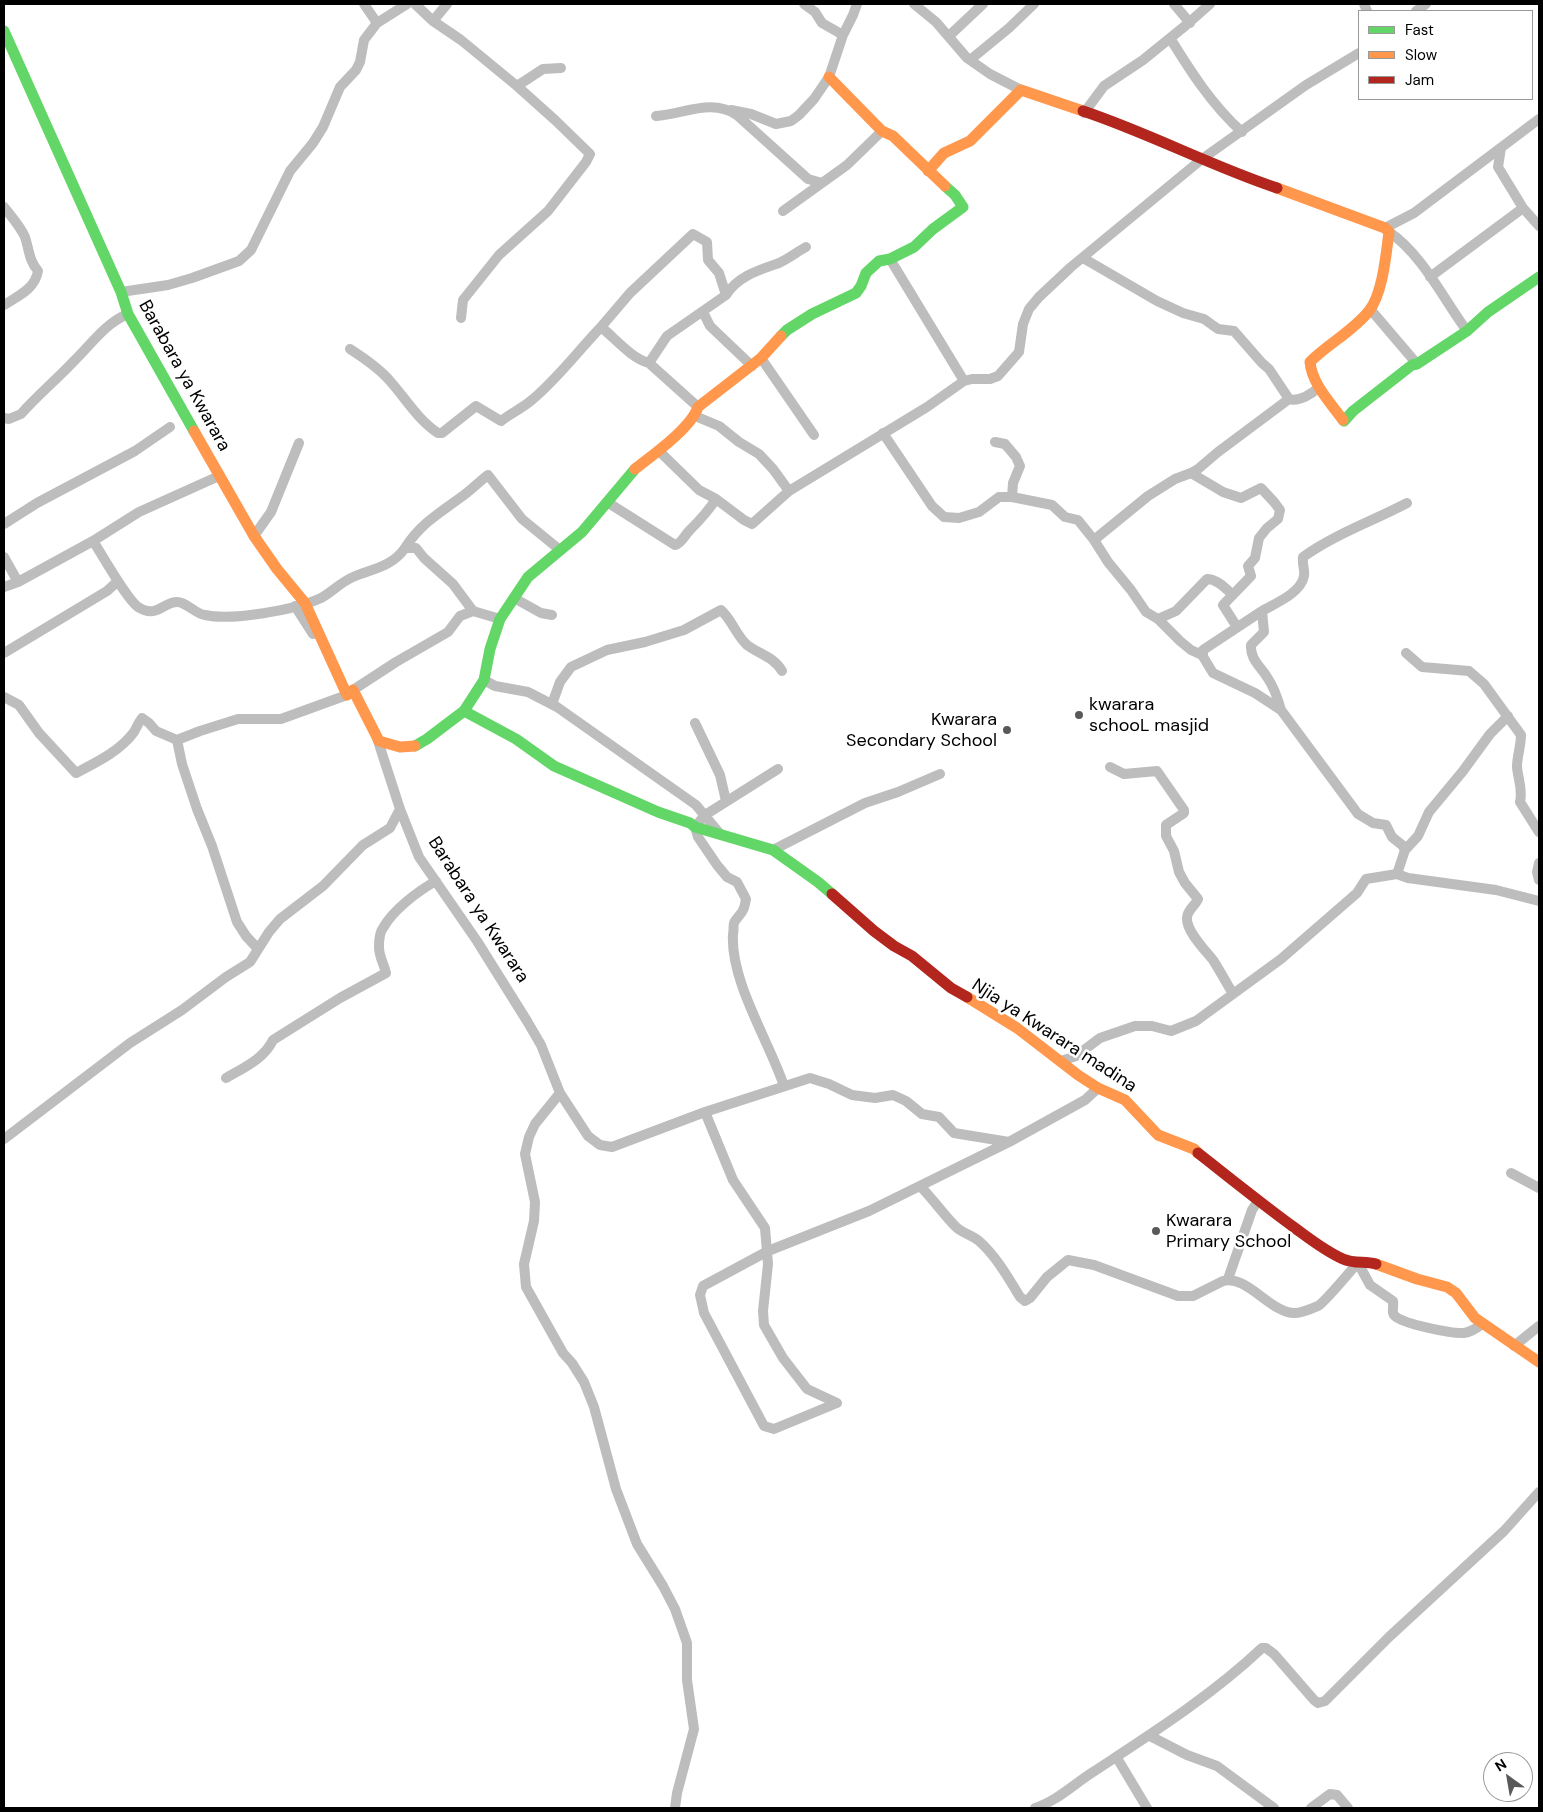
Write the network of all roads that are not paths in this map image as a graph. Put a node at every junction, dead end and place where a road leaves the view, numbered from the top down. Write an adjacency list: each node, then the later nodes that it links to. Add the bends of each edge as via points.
1 (364, 4): 13 (street)
2 (407, 4): 13 (street)
3 (415, 4): 12 (street)
4 (448, 4): 12 (street)
5 (804, 4): 16 (street, via 822,23)
6 (857, 4): 16 (street)
7 (914, 4): 17 (street)
8 (983, 4): 17 (street)
9 (1034, 4): 20 (street)
10 (1174, 4): 14 (street)
11 (1210, 4): 14 (street)
12 (433, 21): 23 (street)
13 (377, 23): 45 (street, via 364,40 356,70 340,88 313,143 290,171 251,250 239,261 199,276 168,285)
14 (1190, 23): 18 (street)
15 (4, 31): 45 (street, Barabara ya Kwarara)
16 (843, 35): 22 (street)
17 (949, 36): 20 (street)
18 (1170, 38): 26 (street, via 1104,86); 30 (street, via 1211,100)
19 (1358, 54): 30 (street, via 1313,80)
20 (970, 60): 24 (street)
21 (561, 68): 23 (street, via 543,69)
22 (829, 77): 25 (street, via 814,99 791,121 776,124); 29 (street)
23 (516, 86): 51 (street, via 590,154 548,211 499,255 464,300)
24 (1021, 90): 26 (street); 33 (street, via 970,140 944,153)
25 (730, 110): 27 (street, via 709,106); 34 (street, via 808,179)
26 (1084, 112): 32 (street)
27 (656, 116)
28 (1539, 119): 31 (street)
29 (882, 131): 33 (street, via 893,136); 34 (street, via 848,165)
30 (1242, 132): 32 (street)
31 (1501, 148): 36 (street, via 1498,167); 39 (street)
32 (1202, 159): 39 (street); 41 (street)
33 (928, 171): 42 (street, via 962,207 914,247)
34 (822, 183): 37 (street)
35 (4, 207): 47 (street, via 21,230 31,261 38,271 31,287)
36 (1523, 208): 38 (street); 43 (street)
37 (783, 211)
38 (1539, 226)
39 (1387, 230): 43 (street); 48 (street, via 1381,277)
40 (806, 247): 46 (street, via 780,262 755,271 731,287)
41 (1083, 258): 59 (street, via 1038,297 1029,309 1019,352 1001,373 990,379); 61 (street, via 1157,301 1204,319 1218,329 1234,331 1269,368)
42 (890, 259): 55 (street, via 879,261 866,273 856,293 787,330); 59 (street)
43 (1430, 277): 53 (street)
44 (1539, 277): 53 (street, via 1488,312)
45 (121, 292): 50 (street, Barabara ya Kwarara)
46 (726, 295): 49 (street); 52 (street, via 719,273 708,260 707,242 693,234 630,293)
47 (4, 305)
48 (1371, 310): 57 (street); 60 (street, via 1310,362 1309,367)
49 (703, 312): 56 (street, via 668,336); 58 (street, via 710,326)
50 (128, 314): 63 (street, via 93,340 21,414); 71 (street, Barabara ya Kwarara)
51 (461, 318)
52 (600, 327): 54 (street, via 544,390 523,408 501,421 476,406 442,433 423,421 388,379); 56 (street, via 627,350)
53 (1467, 331): 57 (street)
54 (350, 349)
55 (761, 358): 58 (street); 66 (street)
56 (649, 363): 62 (street)
57 (1417, 364): 60 (street, via 1344,421)
58 (752, 366): 62 (street)
59 (964, 381): 65 (street)
60 (1319, 387): 61 (street, via 1295,400)
61 (1289, 399): 70 (street)
62 (696, 412): 69 (street); 72 (street, via 759,454)
63 (4, 418)
64 (170, 427): 77 (street, via 135,451)
65 (883, 433): 72 (street); 73 (street, via 932,506 944,517 959,518 979,512 999,498)
66 (814, 435)
67 (995, 442): 73 (street, via 1005,444 1020,466)
68 (299, 443): 78 (street, via 271,512)
69 (659, 451): 74 (street, via 699,490); 75 (street, via 633,471)
70 (1191, 473): 79 (street, via 1154,492); 87 (street, via 1223,492 1241,498 1261,488 1280,510 1278,519 1259,538 1255,558 1248,566 1251,576)
71 (219, 476): 78 (street, Barabara ya Kwarara); 80 (street, via 139,512)
72 (789, 491): 74 (street, via 752,524)
73 (1012, 497): 79 (street, via 1052,505 1064,517 1078,520)
74 (716, 499): 75 (street, via 706,515 675,545)
75 (607, 502): 82 (street, via 582,532)
76 (1407, 503): 91 (street, via 1315,548 1303,557 1302,584)
77 (4, 524)
78 (254, 536): 89 (street, Barabara ya Kwarara)
79 (1094, 540): 94 (street, via 1146,612)
80 (93, 541): 84 (street); 85 (street)
81 (405, 548): 82 (street, via 434,515 488,474 522,519); 89 (street, via 379,569 352,578 320,598); 90 (street, via 416,548 453,584)
82 (560, 550): 88 (street, via 528,577)
83 (4, 556): 85 (street)
84 (118, 581): 89 (street, via 137,606 148,611 179,602 203,616 234,616); 96 (street, via 107,591)
85 (18, 582): 86 (street)
86 (4, 587)
87 (1233, 595): 94 (street, via 1220,584 1207,579 1176,611); 95 (street, via 1223,605)
88 (514, 598): 92 (street, via 541,613); 93 (street)
89 (300, 605): 101 (street, Barabara ya Kwarara)
90 (473, 611): 93 (street); 101 (street, via 460,616 448,632)
91 (1262, 611): 95 (street); 104 (street, via 1264,632 1251,645 1251,653 1277,694)
92 (552, 615)
93 (500, 619): 100 (street)
94 (1158, 619): 98 (street, via 1180,641)
95 (1237, 627): 98 (street, via 1203,650)
96 (4, 653)
97 (1406, 653): 106 (street, via 1422,667 1469,671 1484,684)
98 (1203, 656): 104 (street, via 1213,674 1255,693)
99 (782, 671): 103 (street, via 774,661 745,643 722,610 684,630 607,650 571,667 560,682)
100 (484, 680): 103 (street, via 496,686 528,692); 105 (street)
101 (350, 693): 108 (street, via 281,719 238,719); 109 (street, Barabara ya Kwarara)
102 (4, 697): 108 (street, via 19,705 39,733 76,773 121,746 142,718 156,731)
103 (552, 704): 115 (street)
104 (1281, 710): 120 (street, via 1358,814 1373,823 1386,825)
105 (464, 711): 109 (street, via 413,747); 116 (street, via 516,739 554,766)
106 (1508, 716): 117 (street, via 1521,735 1518,755 1522,788 1520,802); 120 (street, via 1429,812 1418,836)
107 (694, 723): 113 (street, via 720,775)
108 (177, 740): 126 (street, via 182,764 237,922)
109 (379, 741): 114 (street, Barabara ya Kwarara)
110 (1110, 766): 127 (street, via 1124,774 1156,771 1184,810 1166,825 1166,836 1179,872 1198,899 1187,913 1186,920)
111 (778, 769): 113 (street)
112 (940, 774): 119 (street, via 865,803)
113 (726, 801): 115 (street)
114 (400, 809): 124 (street, Barabara ya Kwarara, via 420,857); 126 (street, via 390,828 362,845 323,886 280,920)
115 (706, 815): 116 (street); 118 (street)
116 (696, 827): 118 (street); 130 (street, via 698,837 717,865 727,877 737,882 746,899 743,911 734,922 735,960)
117 (1539, 832)
118 (720, 834): 119 (street)
119 (772, 850): 128 (street, Njia ya Kwarara madina, via 818,882 874,931 912,956 951,988 1017,1028)
120 (1405, 850): 122 (street)
121 (1539, 863): 123 (street)
122 (1397, 874): 125 (street, via 1496,890); 127 (street, via 1366,879 1357,893 1281,959)
123 (1539, 880)
124 (436, 881): 129 (street, via 401,906 382,928 380,960 386,973 273,1040 269,1050); 132 (street, Barabara ya Kwarara, via 527,1021 541,1045)
125 (1539, 901)
126 (258, 949): 134 (street, via 250,962 130,1043)
127 (1233, 994): 128 (street, via 1183,1027 1171,1030 1136,1026 1100,1038 1076,1056)
128 (1061, 1061): 131 (street, Njia ya Kwarara madina)
129 (226, 1078)
130 (784, 1086): 133 (street, Barabara ya Kwarara); 135 (street, Barabara ya Kwarara, via 810,1078 852,1095 893,1096 906,1101 922,1114 939,1117 954,1133)
131 (1098, 1088): 135 (street, via 1085,1100); 139 (street, Njia ya Kwarara madina, via 1125,1100 1158,1135 1194,1149)
132 (560, 1093): 133 (street, Barabara ya Kwarara, via 588,1136 600,1145 612,1147); 150 (street, via 535,1124 526,1154 535,1202 524,1264 526,1287 563,1353 584,1382 616,1489 637,1544 676,1609 686,1643 694,1729 676,1793)
133 (705, 1112): 140 (street, via 734,1180 765,1228)
134 (4, 1139)
135 (1009, 1142): 137 (street)
136 (1511, 1173): 138 (street)
137 (920, 1186): 140 (street, via 868,1211); 142 (street, via 958,1230 990,1251 1025,1301 1046,1277 1068,1260 1094,1264 1178,1296 1193,1296)
138 (1539, 1188)
139 (1258, 1201): 141 (street, Njia ya Kwarara madina, via 1323,1248 1344,1260); 142 (street)
140 (768, 1251): 140 (street, via 704,1286 700,1294 704,1313 764,1426 774,1429 837,1403 807,1389 783,1358 764,1325)
141 (1358, 1263): 142 (street, via 1319,1305 1296,1313 1280,1308 1237,1281); 143 (street, Njia ya Kwarara madina, via 1383,1265 1447,1287); 143 (street, via 1370,1285 1393,1301 1396,1317 1419,1327 1464,1333)
142 (1228, 1279)
143 (1482, 1324): 145 (street, Njia ya Kwarara madina)
144 (1539, 1326): 145 (street)
145 (1514, 1346): 146 (street, Njia ya Kwarara madina)
146 (1539, 1362)
147 (1539, 1492): 148 (street, via 1504,1531 1324,1701 1318,1703 1314,1700 1274,1654 1262,1648)
148 (1150, 1736): 149 (street); 153 (street, via 1217,1766)
149 (1117, 1758): 151 (street); 152 (street)
150 (675, 1808)
151 (1035, 1808)
152 (1147, 1808)
153 (1274, 1808)
154 (1311, 1808): 155 (street, via 1330,1794 1337,1795)
155 (1348, 1808)

